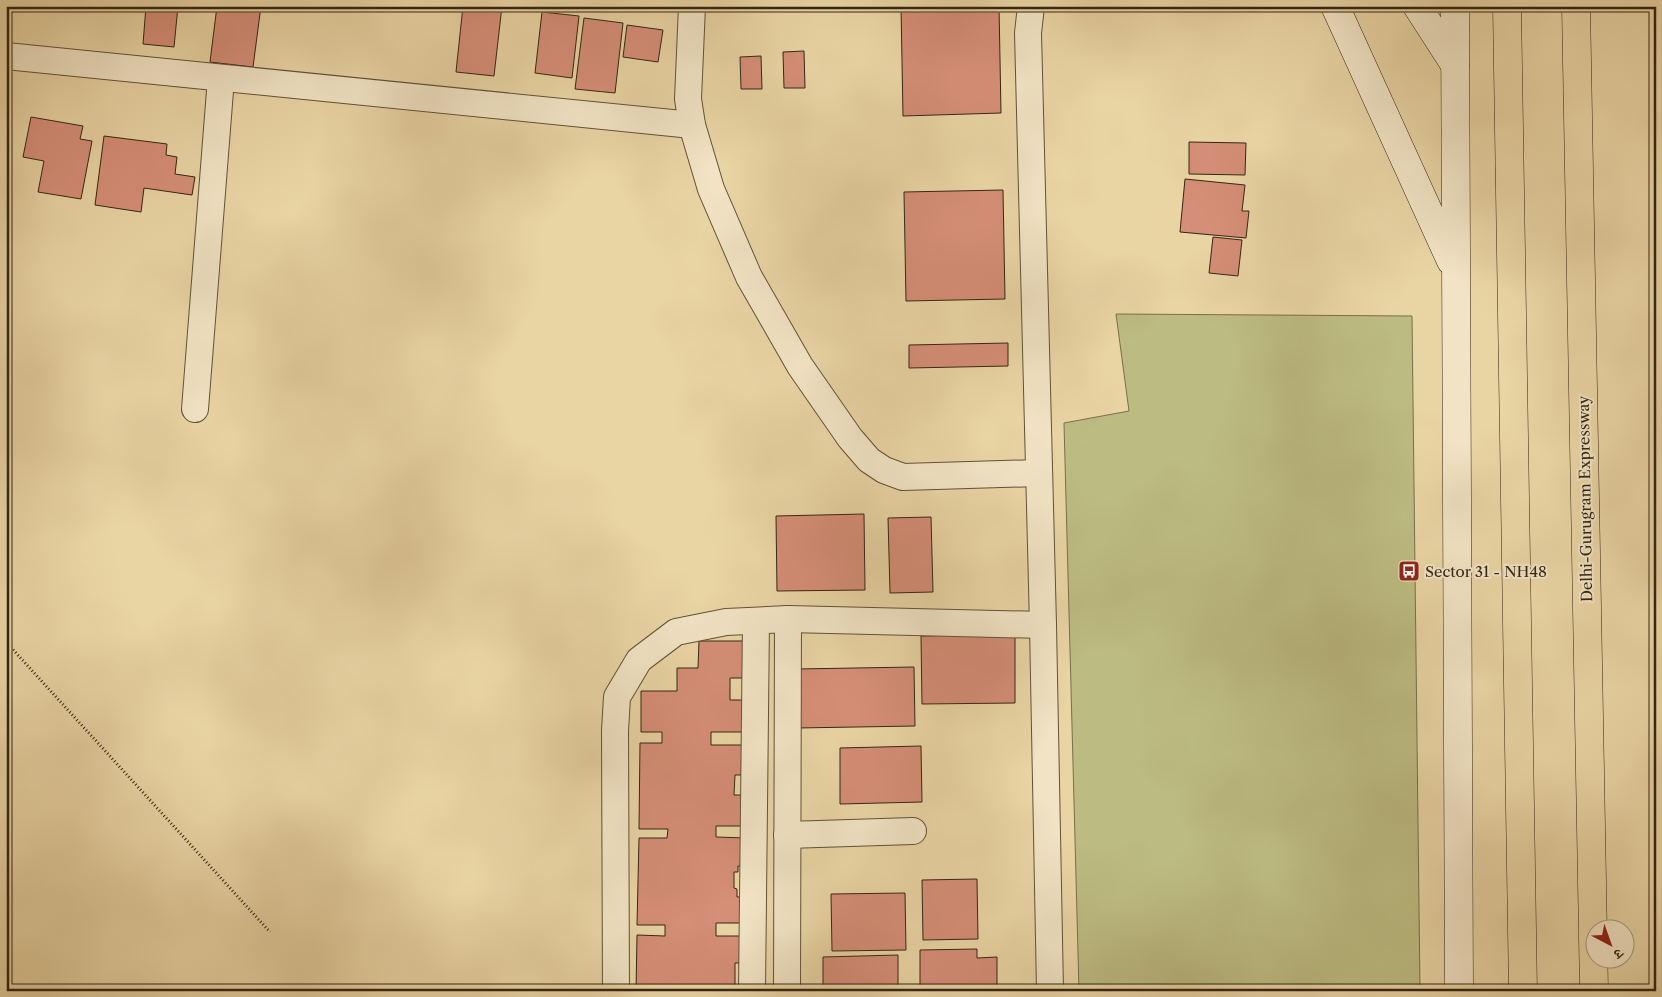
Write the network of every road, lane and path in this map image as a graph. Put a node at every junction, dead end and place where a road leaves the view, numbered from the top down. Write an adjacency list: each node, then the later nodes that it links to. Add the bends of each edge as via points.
1 (692, 6): 11 (street, via 688,99)
2 (1031, 6): 14 (street, via 1028,33)
3 (1335, 6): 12 (main road)
4 (1417, 6): 9 (main road)
5 (1455, 6): 9 (main road)
6 (1507, 6): 27 (highway)
7 (1576, 6): 28 (highway, Delhi-Gurugram Expressway)
8 (6, 56): 10 (street)
9 (1455, 65): 12 (main road)
10 (221, 78): 11 (street); 13 (street)
11 (692, 125): 14 (street, via 711,189 749,277 800,366 869,460 903,477)
12 (1456, 272): 26 (main road)
13 (195, 409)
14 (1039, 473): 17 (street)
15 (788, 619): 16 (street); 17 (street); 20 (street)
16 (756, 621): 22 (street, via 726,622 676,632 639,660 618,697 615,731); 23 (street)
17 (1044, 625): 25 (street)
18 (6, 642): 21 (path)
19 (913, 831): 20 (street)
20 (787, 834): 24 (street)
21 (270, 932)
22 (616, 991)
23 (752, 991)
24 (787, 991)
25 (1050, 991)
26 (1459, 991)
27 (1523, 991)
28 (1594, 991)

